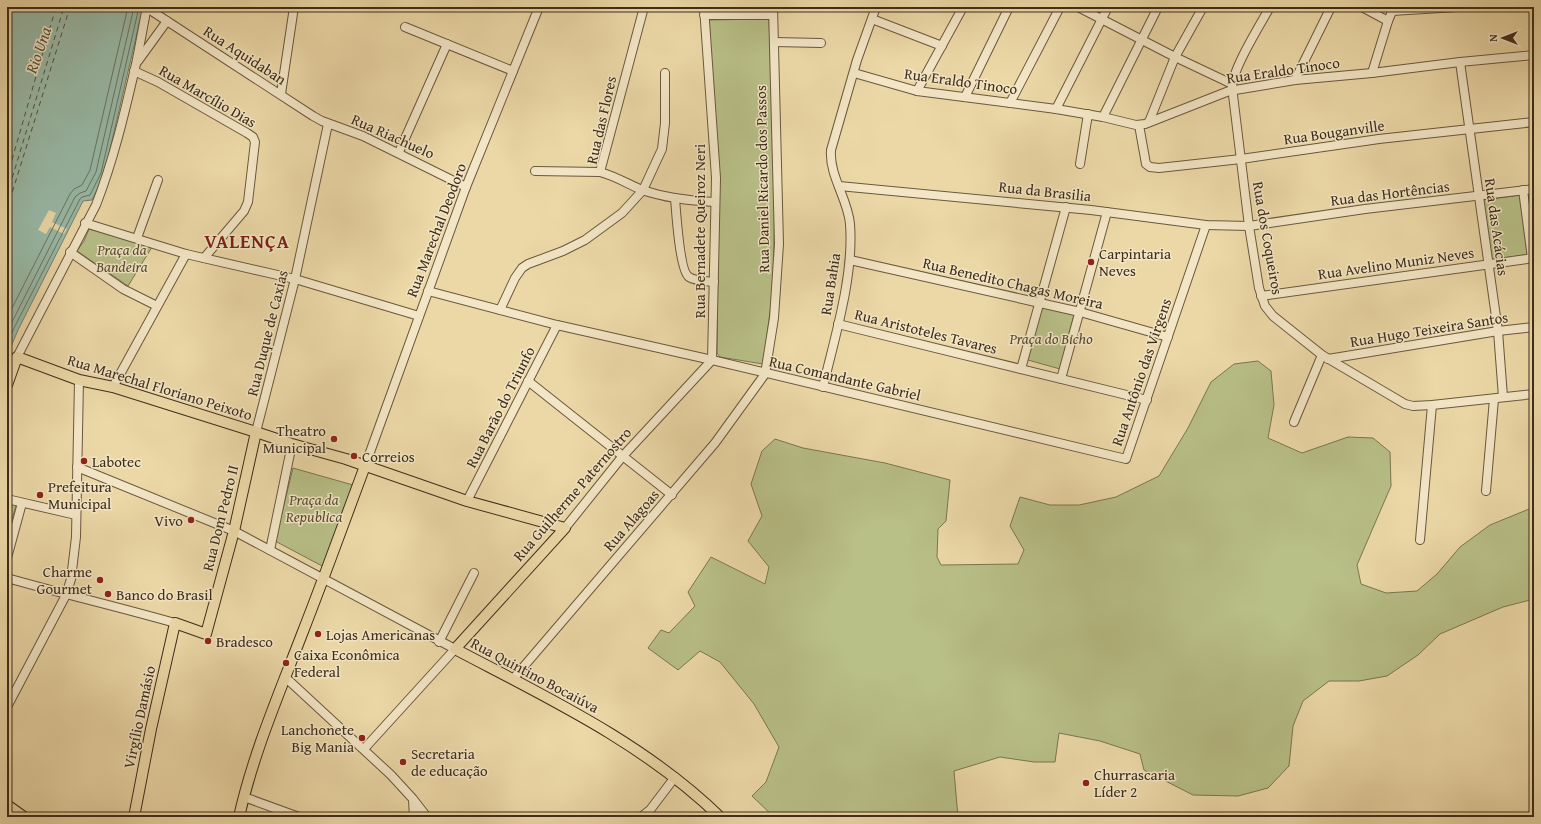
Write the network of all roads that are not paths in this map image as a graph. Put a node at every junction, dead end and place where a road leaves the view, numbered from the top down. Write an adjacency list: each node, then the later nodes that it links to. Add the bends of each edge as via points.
1 (294, 7): 41 (street)
2 (539, 7): 34 (street, Rua Marechal Deodoro)
3 (644, 7): 56 (street, Rua das Flores)
4 (876, 7): 20 (street, Rua Bahia)
5 (963, 7): 29 (street)
6 (1009, 7): 42 (street)
7 (1060, 7): 43 (street)
8 (1078, 7): 21 (street)
9 (1108, 7): 21 (street)
10 (1158, 7): 25 (street)
11 (1203, 7): 31 (street)
12 (1270, 7): 39 (street, via 1239,66)
13 (1331, 7): 38 (street)
14 (1362, 7): 23 (street)
15 (1458, 7): 17 (street)
16 (147, 8): 22 (street, Rua Aquidaban); 33 (street)
17 (1393, 9): 23 (street)
18 (704, 11): 19 (street); 65 (street, Rua Bernadete Queiroz Neri, via 716,178)
19 (773, 11): 26 (street, Rua Daniel Ricardo dos Passos)
20 (872, 19): 29 (street); 36 (street, Rua Bahia)
21 (1101, 19): 25 (street); 44 (street)
22 (167, 21): 33 (street); 41 (street, Rua Aquidaban)
23 (1388, 21): 37 (street)
24 (405, 27): 28 (street)
25 (1141, 40): 31 (street); 46 (street)
26 (774, 42): 27 (street); 96 (street, Rua Daniel Ricardo dos Passos, via 780,244 774,318)
27 (821, 42)
28 (447, 44): 34 (street); 52 (street)
29 (942, 46): 40 (street)
30 (1534, 54): 32 (street, Rua Eraldo Tinoco)
31 (1175, 57): 39 (street); 47 (street)
32 (1460, 62): 37 (street, Rua Eraldo Tinoco); 51 (street, Rua das Acácias)
33 (135, 68): 68 (street, via 114,152 96,205); 74 (street, Rua Marcílio Dias, via 254,139 248,202)
34 (513, 71): 59 (street, Rua Marechal Deodoro)
35 (665, 73): 61 (street, via 662,149)
36 (854, 73): 40 (street, Rua Eraldo Tinoco); 58 (street, Rua Bahia, via 831,150 832,164)
37 (1372, 73): 38 (street, Rua Eraldo Tinoco)
38 (1295, 80): 39 (street, Rua Eraldo Tinoco)
39 (1233, 87): 47 (street, Rua Eraldo Tinoco); 53 (street, Rua dos Coqueiros)
40 (917, 91): 42 (street, Rua Eraldo Tinoco)
41 (280, 94): 49 (street, Rua Aquidaban)
42 (965, 97): 43 (street, Rua Eraldo Tinoco)
43 (1010, 103): 44 (street, Rua Eraldo Tinoco)
44 (1056, 109): 45 (street, Rua Eraldo Tinoco)
45 (1088, 114): 46 (street, Rua Eraldo Tinoco); 54 (street)
46 (1103, 117): 50 (street, Rua Eraldo Tinoco)
47 (1149, 122): 50 (street, Rua Eraldo Tinoco)
48 (1534, 122): 51 (street, Rua Bouganville)
49 (328, 124): 52 (street, Rua Riachuelo); 78 (street, Rua Duque de Caxias)
50 (1139, 125): 53 (street, Rua Bouganville, via 1147,165 1154,168)
51 (1469, 130): 53 (street, Rua Bouganville, via 1379,139); 63 (street, Rua das Acácias)
52 (399, 152): 59 (street, Rua Riachuelo)
53 (1240, 159): 70 (street, Rua dos Coqueiros)
54 (1080, 164)
55 (535, 170): 56 (street)
56 (600, 172): 61 (street, Rua das Flores)
57 (158, 180): 71 (street)
58 (839, 186): 66 (street, Rua da Brasilia); 76 (street, Rua Bahia, via 850,222)
59 (466, 187): 80 (street, Rua Marechal Deodoro)
60 (1534, 189): 62 (street, Rua das Hortências)
61 (644, 190): 64 (street, Rua das Flores); 84 (street, via 622,213 585,240 522,268 517,273)
62 (1523, 190): 63 (street, Rua das Hortências); 75 (street)
63 (1478, 196): 70 (street, Rua das Hortências); 77 (street, Rua das Acácias)
64 (675, 198): 65 (street, Rua das Flores); 79 (street, via 681,254 686,274 691,278)
65 (715, 202): 79 (street, Rua Bernadete Queiroz Neri)
66 (1066, 207): 67 (street, Rua da Brasilia); 82 (street)
67 (1107, 212): 69 (street, Rua da Brasilia); 85 (street)
68 (85, 223): 71 (street); 72 (street)
69 (1206, 225): 70 (street, Rua da Brasilia); 91 (street, Rua Antônio das Virgens)
70 (1249, 226): 81 (street, Rua dos Coqueiros)
71 (137, 238): 73 (street)
72 (70, 252): 83 (street, via 123,289); 92 (street)
73 (186, 254): 74 (street); 83 (street)
74 (204, 258): 78 (street)
75 (1533, 258): 77 (street, Rua Avelino Muniz Neves)
76 (850, 260): 82 (street, Rua Benedito Chagas Moreira); 87 (street, Rua Bahia)
77 (1488, 264): 81 (street, Rua Avelino Muniz Neves); 90 (street, Rua das Acácias)
78 (295, 279): 86 (street); 109 (street, Rua Duque de Caxias)
79 (714, 282): 94 (street, Rua Bernadete Queiroz Neri)
80 (428, 290): 84 (street, Rua Comandante Gabriel); 86 (street, Rua Marechal Deodoro)
81 (1261, 296): 93 (street, Rua dos Coqueiros, via 1273,316)
82 (1040, 302): 85 (street, Rua Benedito Chagas Moreira); 95 (street)
83 (157, 306): 101 (street)
84 (500, 310): 88 (street, Rua Comandante Gabriel)
85 (1080, 312): 91 (street, Rua Benedito Chagas Moreira); 97 (street)
86 (419, 316): 113 (street, Rua Marechal Deodoro)
87 (838, 324): 95 (street, Rua Aristoteles Tavares); 102 (street, Rua Bahia)
88 (557, 325): 94 (street, Rua Comandante Gabriel); 99 (street, Rua Barão do Triunfo)
89 (1534, 327): 90 (street, Rua Hugo Teixeira Santos)
90 (1498, 331): 93 (street, Rua Hugo Teixeira Santos); 104 (street, Rua das Acácias)
91 (1168, 337): 106 (street, Rua Antônio das Virgens)
92 (16, 357): 98 (main road, Rua Marechal Floriano Peixoto); 100 (main road)
93 (1325, 357): 107 (street, Rua dos Coqueiros, via 1405,404); 108 (street)
94 (712, 360): 96 (street, Rua Comandante Gabriel); 111 (street, Rua Guilherme Paternostro)
95 (1021, 369): 97 (street, Rua Aristoteles Tavares)
96 (765, 374): 102 (street, Rua Comandante Gabriel); 116 (street, Rua Alagoas, via 715,443)
97 (1061, 379): 106 (street, Rua Aristoteles Tavares)
98 (79, 380): 101 (main road, Rua Marechal Floriano Peixoto); 114 (street)
99 (528, 381): 111 (street); 118 (street, Rua Barão do Triunfo)
100 (7, 385)
101 (113, 387): 109 (main road, Rua Marechal Floriano Peixoto)
102 (823, 387): 112 (street, Rua Comandante Gabriel)
103 (1534, 394): 104 (street, Rua dos Coqueiros)
104 (1504, 397): 105 (street, Rua dos Coqueiros)
105 (1494, 399): 107 (street, Rua dos Coqueiros); 115 (street)
106 (1147, 400): 112 (street, Rua Antônio das Virgens)
107 (1432, 405): 123 (street)
108 (1294, 422)
109 (256, 432): 110 (main road, Rua Marechal Floriano Peixoto); 122 (main road, Rua Dom Pedro II)
110 (292, 444): 113 (main road, Rua Marechal Floriano Peixoto); 124 (street)
111 (622, 457): 116 (street); 121 (street, Rua Guilherme Paternostro)
112 (1126, 460)
113 (364, 466): 118 (main road, Rua Marechal Floriano Peixoto); 128 (main road)
114 (77, 467): 120 (street); 122 (street, Rua Quintino Bocaiúva)
115 (1486, 491)
116 (672, 495): 134 (street, Rua Alagoas)
117 (7, 499): 119 (street)
118 (467, 501): 121 (main road, Rua Marechal Floriano Peixoto)
119 (22, 503): 120 (street); 125 (street)
120 (76, 515): 129 (street, via 74,559)
121 (565, 528): 132 (main road, Rua Guilherme Paternostro)
122 (234, 531): 124 (street, Rua Quintino Bocaiúva); 130 (main road, Rua Dom Pedro II, via 206,634)
123 (1420, 540)
124 (270, 550): 128 (street, Rua Quintino Bocaiúva)
125 (7, 558)
126 (474, 574): 131 (street)
127 (7, 578): 129 (street)
128 (323, 580): 131 (street, Rua Quintino Bocaiúva); 133 (main road)
129 (66, 595): 130 (street); 135 (street)
130 (174, 623): 142 (main road, Virgílio Damásio)
131 (439, 642): 132 (street, Rua Quintino Bocaiúva)
132 (455, 649): 134 (main road, Rua Quintino Bocaiúva); 136 (street)
133 (285, 677): 136 (street); 138 (main road)
134 (513, 679): 137 (main road, Rua Quintino Bocaiúva, via 626,742)
135 (7, 707)
136 (364, 749): 139 (street)
137 (675, 777): 147 (street); 148 (main road, Rua Quintino Bocaiúva)
138 (244, 797): 143 (main road); 144 (street)
139 (413, 799): 145 (street); 146 (street)
140 (7, 805): 141 (main road)
141 (24, 817)
142 (134, 817)
143 (239, 817)
144 (299, 817)
145 (414, 817)
146 (427, 817)
147 (641, 817)
148 (720, 817)

